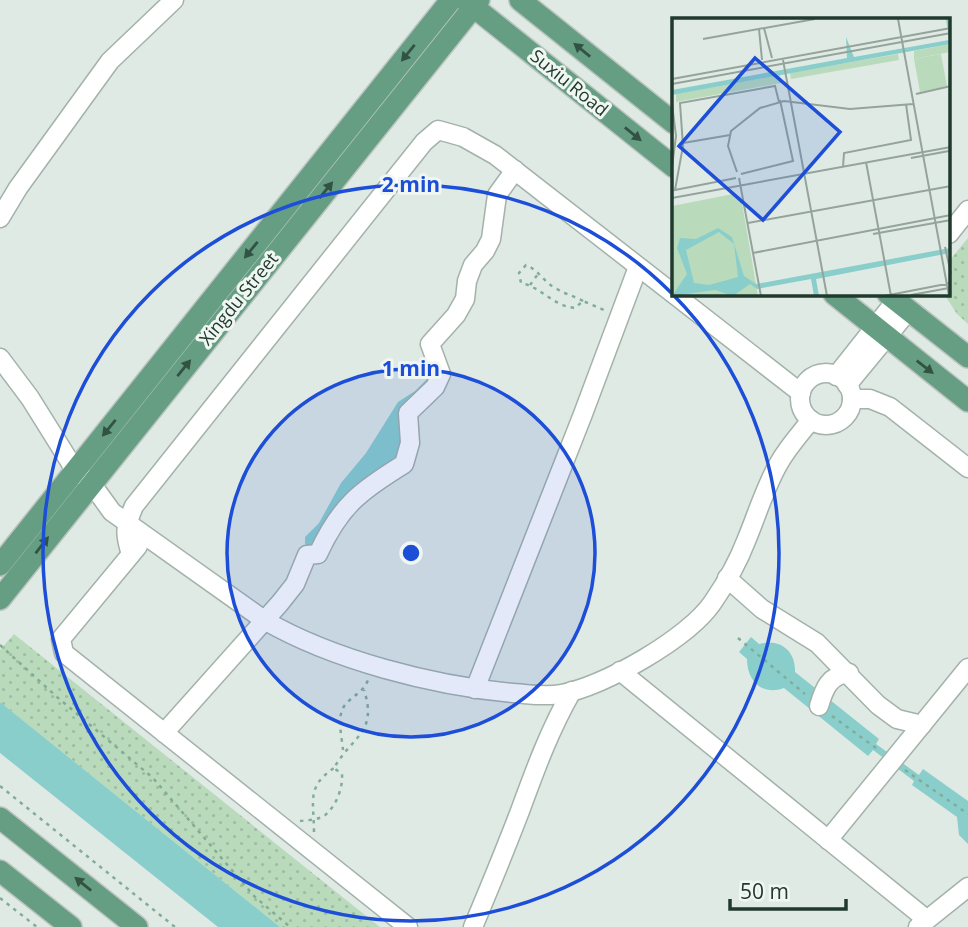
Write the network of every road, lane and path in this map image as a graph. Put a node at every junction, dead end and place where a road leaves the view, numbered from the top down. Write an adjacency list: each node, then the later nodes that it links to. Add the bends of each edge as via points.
1 (174, 0): 9 (street, via 110,61)
2 (451, 0): 28 (main road, Xingdu Street, one-way to 28)
3 (520, 0): 5 (main road, Suxiu Road, one-way to 3)
4 (472, 2): 6 (main road, Suxiu Road, one-way to 6); 28 (main road, Xingdu Street, one-way to 4)
5 (672, 121)
6 (672, 165)
7 (515, 170): 11 (street); 29 (street, via 463,137 443,130 430,136 179,448 134,506); 35 (street, via 497,195 491,239 473,265 464,299 430,344 441,374 435,387 408,412 410,443 404,464 351,501 331,526 318,554 307,555 295,584)
8 (968, 210): 10 (street)
9 (0, 218)
10 (950, 233)
11 (638, 267): 14 (street); 19 (street)
12 (539, 273): 13 (path); 13 (path, via 526,265 519,273 521,283); 18 (path, via 558,290)
13 (530, 285): 18 (path, via 564,307 575,308)
14 (672, 293)
15 (676, 296): 24 (street)
16 (836, 296): 20 (main road)
17 (899, 300): 20 (street); 21 (main road)
18 (583, 301): 19 (path)
19 (620, 316): 42 (street)
20 (881, 332): 23 (street); 25 (main road, one-way to 25)
21 (968, 357)
22 (0, 358): 28 (street)
23 (845, 387): 24 (street, via 825,373 806,383); 26 (street, via 848,413 838,422 824,425); 27 (street, via 890,407)
24 (801, 393): 26 (street, via 801,405)
25 (968, 401)
26 (811, 420): 33 (street, via 778,464)
27 (968, 468)
28 (83, 477): 29 (street); 32 (main road, Xingdu Street); 34 (main road, Xingdu Street, one-way to 28)
29 (127, 523): 30 (street); 31 (street, via 125,536)
30 (145, 538): 31 (street); 35 (street)
31 (131, 554): 47 (street, via 61,639 64,653)
32 (0, 565)
33 (727, 578): 40 (street, via 698,621); 41 (street, via 762,608 817,643)
34 (0, 599)
35 (264, 620): 38 (street, via 304,640); 47 (street)
36 (738, 638): 45 (path)
37 (0, 645): 66 (path, via 153,778 254,896)
38 (373, 664): 42 (street); 43 (path)
39 (968, 668): 46 (street)
40 (620, 671): 44 (street); 56 (street)
41 (849, 673): 45 (street, via 828,682); 46 (street, via 897,719)
42 (475, 689): 44 (street, via 547,695)
43 (364, 690): 48 (path, via 344,707); 48 (path, via 369,715 364,732)
44 (572, 691): 68 (street, via 541,754)
45 (821, 699): 49 (path)
46 (922, 725): 49 (street)
47 (164, 733): 55 (street)
48 (344, 751): 50 (path)
49 (892, 762): 52 (path); 56 (street)
50 (334, 768): 54 (path, via 312,790); 54 (path, via 342,774 343,783 334,804)
51 (0, 786): 65 (path)
52 (968, 814)
53 (0, 818): 64 (main road, one-way to 53)
54 (314, 819): 55 (path, via 294,822); 57 (path, via 314,836)
55 (286, 830): 57 (street)
56 (828, 840): 61 (street)
57 (306, 846): 67 (street)
58 (0, 870): 63 (main road)
59 (968, 887): 61 (street)
60 (0, 898): 62 (path)
61 (922, 923)
62 (37, 927)
63 (71, 927)
64 (137, 927)
65 (175, 927)
66 (290, 927)
67 (408, 927)
68 (473, 927)

